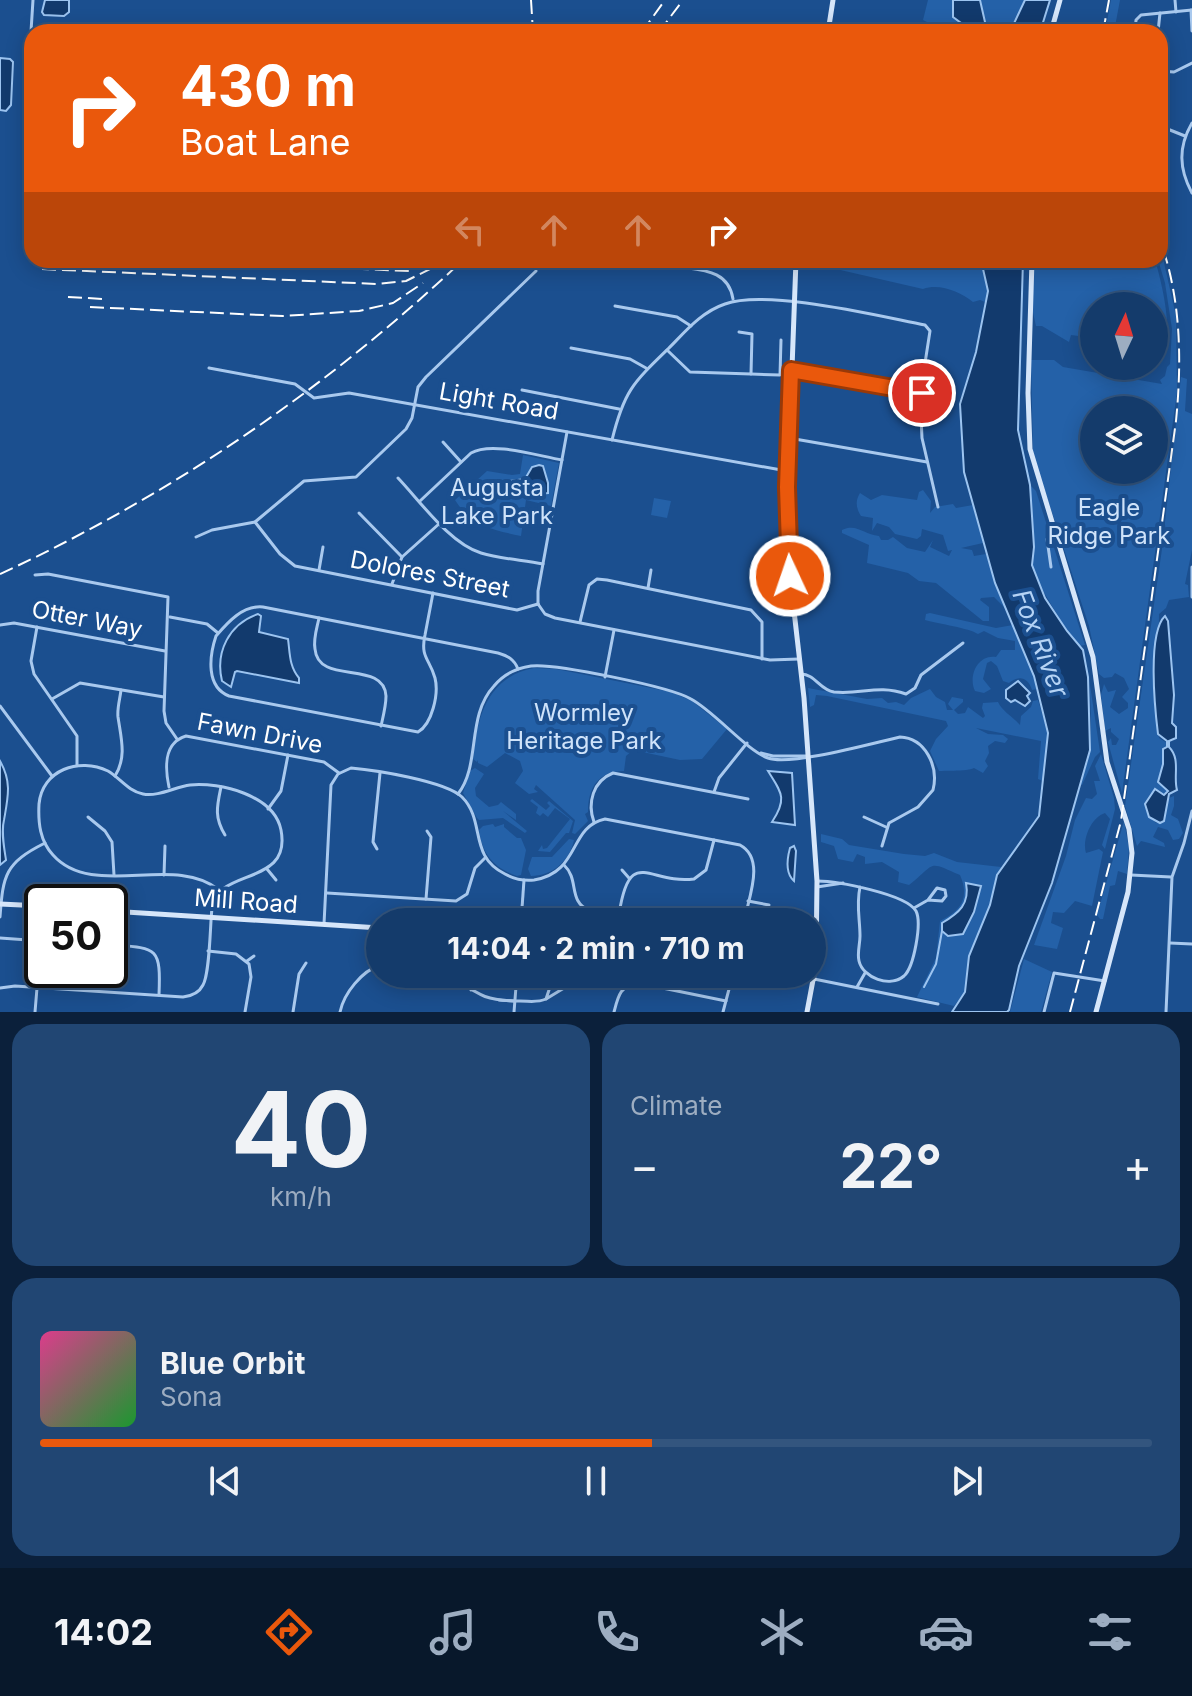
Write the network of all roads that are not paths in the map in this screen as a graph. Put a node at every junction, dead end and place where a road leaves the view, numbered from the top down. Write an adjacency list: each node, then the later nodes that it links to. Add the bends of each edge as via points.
1 (33, 0): 8 (street)
2 (833, 0): 9 (street)
3 (1060, 0): 10 (street)
4 (1175, 0): 6 (street)
5 (1191, 10): 6 (street); 13 (street)
6 (1176, 12): 7 (street)
7 (1160, 13): 11 (street, via 1138,16); 12 (street)
8 (31, 24)
9 (829, 24)
10 (1053, 24)
11 (1136, 24)
12 (1159, 24)
13 (1192, 31)
14 (1190, 64): 15 (street); 16 (street)
15 (1192, 71)
16 (1168, 72)
17 (1192, 123): 19 (street)
18 (1168, 129): 19 (street)
19 (1185, 136): 20 (street, via 1181,164)
20 (1192, 193)
21 (690, 268): 25 (street, via 721,275)
22 (796, 268): 26 (street)
23 (1032, 268): 55 (street, via 1028,434)
24 (536, 271): 39 (street, via 426,377)
25 (733, 301): 26 (street); 28 (street, via 710,310)
26 (794, 302): 35 (street); 38 (street, via 930,328)
27 (615, 306): 28 (street, via 677,317)
28 (691, 326): 32 (street)
29 (739, 332): 36 (street, via 752,334)
30 (781, 340): 36 (street, via 780,375)
31 (571, 348): 34 (street, via 630,359)
32 (667, 350): 34 (street); 36 (street, via 690,372)
33 (209, 368): 39 (street, Light Road, via 295,384 314,398 349,393)
34 (646, 368): 40 (street)
35 (791, 370): 38 (street); 42 (street)
36 (751, 374)
37 (522, 390): 40 (street)
38 (922, 393): 47 (street)
39 (414, 404): 41 (street, Light Road); 53 (street, via 406,429 356,477 304,481)
40 (619, 409): 43 (street)
41 (567, 432): 43 (street, Light Road); 45 (street)
42 (789, 438): 47 (street); 48 (street)
43 (612, 440): 48 (street, Light Road)
44 (443, 442): 46 (street)
45 (562, 460): 46 (street, via 487,447); 59 (street)
46 (461, 462): 50 (street)
47 (927, 463): 51 (street)
48 (787, 471): 81 (street, via 788,555)
49 (398, 478): 50 (street)
50 (420, 501): 54 (street)
51 (938, 507)
52 (359, 513): 58 (street)
53 (255, 522): 56 (street); 62 (street, Dolores Street, via 289,562)
54 (440, 522): 58 (street); 59 (street, via 480,553)
55 (1056, 533): 60 (street, via 1047,539); 125 (street, via 1093,657 1107,762 1132,853)
56 (196, 537)
57 (323, 547): 62 (street)
58 (402, 557): 65 (street)
59 (543, 564): 69 (street)
60 (1051, 567)
61 (1192, 567): 68 (street)
62 (319, 570): 65 (street, Dolores Street)
63 (651, 570): 66 (street)
64 (35, 575): 70 (street, via 168,597)
65 (392, 584): 67 (street, Dolores Street)
66 (648, 588): 72 (street, via 591,578); 80 (street, via 751,610 762,622)
67 (433, 593): 69 (street, Dolores Street, via 517,610); 77 (street)
68 (1192, 597)
69 (538, 604): 72 (street, Dolores Street, via 550,616)
70 (169, 617): 76 (street, via 207,624); 79 (street)
71 (320, 618): 76 (street, via 251,606); 77 (street); 89 (street, via 317,659 379,681 386,697)
72 (580, 622): 75 (street, Dolores Street)
73 (0, 625): 74 (street, Otter Way)
74 (37, 627): 79 (street, Otter Way); 87 (street, via 32,667)
75 (614, 629): 80 (street, Dolores Street); 84 (street)
76 (218, 633): 89 (street, via 214,690)
77 (425, 639): 82 (street, via 504,655); 89 (street, via 424,658 436,688 424,732)
78 (963, 643): 83 (street, via 921,675 906,694 879,688 832,692)
79 (167, 651): 86 (street)
80 (762, 659): 81 (street, Dolores Street)
81 (799, 659): 83 (street)
82 (518, 669): 84 (street, via 545,665); 102 (street, via 493,686 481,707)
83 (801, 674): 93 (street)
84 (605, 677): 91 (street, via 688,697)
85 (121, 690): 86 (street); 87 (street, via 80,683); 98 (street, via 122,755)
86 (164, 697): 90 (street, via 165,719)
87 (52, 699): 94 (street, via 77,736)
88 (0, 706): 97 (street)
89 (381, 726)
90 (177, 739): 92 (street, Fawn Drive, via 191,736); 100 (street, Fawn Drive, via 168,752)
91 (747, 743): 93 (street, via 778,760); 101 (street)
92 (288, 755): 95 (street, Fawn Drive, via 324,762); 104 (street, via 279,795)
93 (808, 756): 109 (street, via 900,737 919,742 933,767 933,790 918,807); 132 (street)
94 (77, 766): 97 (street); 98 (street)
95 (339, 773): 96 (street, via 353,768); 135 (street, via 330,787)
96 (380, 773): 102 (street, via 444,786); 116 (street, via 373,842)
97 (52, 776): 113 (street, via 39,800)
98 (115, 776): 100 (street, via 142,794)
99 (221, 787): 100 (street); 104 (street); 111 (street, via 216,820)
100 (170, 789)
101 (714, 792): 103 (street); 108 (street, via 613,773 594,790)
102 (458, 794): 119 (street, via 471,810)
103 (748, 799)
104 (268, 809): 121 (street, via 282,837)
105 (1192, 811): 127 (street)
106 (88, 817): 123 (street, via 112,842)
107 (864, 817): 109 (street)
108 (594, 822): 112 (street, via 611,819); 120 (street, via 581,833)
109 (886, 827): 115 (street)
110 (427, 831): 137 (street, via 431,837)
111 (225, 835)
112 (714, 840): 118 (street, via 740,845); 126 (street)
113 (45, 843): 123 (street, via 74,870); 142 (street, via 11,865)
114 (165, 846): 124 (street)
115 (882, 846)
116 (377, 849)
117 (757, 850): 118 (street)
118 (751, 854): 140 (street)
119 (485, 858): 130 (street, via 506,875); 136 (street, via 475,868)
120 (564, 865): 130 (street); 141 (street, via 573,876)
121 (267, 869): 129 (street); 134 (street)
122 (622, 870): 128 (street)
123 (114, 875): 124 (street)
124 (164, 875): 134 (street, via 196,877)
125 (1131, 875): 127 (street); 171 (street)
126 (699, 877): 128 (street, via 642,873); 131 (street)
127 (1172, 877): 159 (street)
128 (629, 878): 148 (street)
129 (276, 880)
130 (524, 880): 146 (street)
131 (703, 881)
132 (817, 884): 133 (street); 150 (street)
133 (860, 887): 151 (street); 170 (street, via 858,959)
134 (219, 890): 154 (street)
135 (326, 892): 137 (street); 155 (street)
136 (467, 894): 137 (street, via 451,901); 138 (street)
137 (426, 899)
138 (472, 899)
139 (928, 900): 139 (street, via 942,901 945,890 937,888); 151 (street)
140 (748, 901): 144 (street); 149 (street)
141 (577, 903): 145 (street); 147 (street)
142 (0, 904): 143 (street); 153 (street)
143 (24, 905)
144 (769, 905)
145 (572, 907)
146 (522, 908)
147 (585, 908)
148 (620, 908)
149 (747, 908)
150 (816, 908)
151 (914, 908): 170 (street, via 918,930 906,974 887,981)
152 (128, 912): 154 (street, Mill Road)
153 (0, 917)
154 (211, 917): 155 (street, Mill Road); 163 (street)
155 (324, 924): 156 (street, Mill Road)
156 (366, 927)
157 (0, 938): 158 (street)
158 (24, 940)
159 (1170, 943): 160 (street); 201 (street)
160 (1192, 944)
161 (128, 947): 164 (street)
162 (161, 949): 164 (street)
163 (208, 951): 166 (street, via 236,954); 184 (street, via 205,982)
164 (155, 954): 185 (street)
165 (254, 956): 166 (street)
166 (247, 961): 192 (street, via 252,974)
167 (306, 963): 193 (street)
168 (361, 967): 169 (street)
169 (366, 972): 194 (street, via 344,997)
170 (865, 973): 182 (street)
171 (1105, 981): 199 (street, via 1054,973); 200 (street)
172 (826, 982): 182 (street)
173 (24, 987): 174 (street)
174 (0, 988)
175 (37, 988): 185 (street); 191 (street)
176 (468, 988): 183 (street)
177 (516, 988): 188 (street)
178 (625, 988): 196 (street)
179 (663, 988): 189 (street)
180 (729, 988): 189 (street)
181 (812, 988): 198 (street)
182 (857, 989): 190 (street)
183 (471, 990): 188 (street, via 483,998)
184 (196, 993): 185 (street); 186 (street)
185 (159, 995)
186 (199, 999)
187 (546, 999): 187 (street, via 571,986 573,978 554,976); 188 (street)
188 (515, 1001): 195 (street)
189 (726, 1001): 197 (street)
190 (938, 1004)
191 (35, 1012)
192 (245, 1012)
193 (293, 1012)
194 (340, 1012)
195 (514, 1012)
196 (614, 1012)
197 (723, 1012)
198 (807, 1012)
199 (1044, 1012)
200 (1096, 1012)
201 (1166, 1012)

